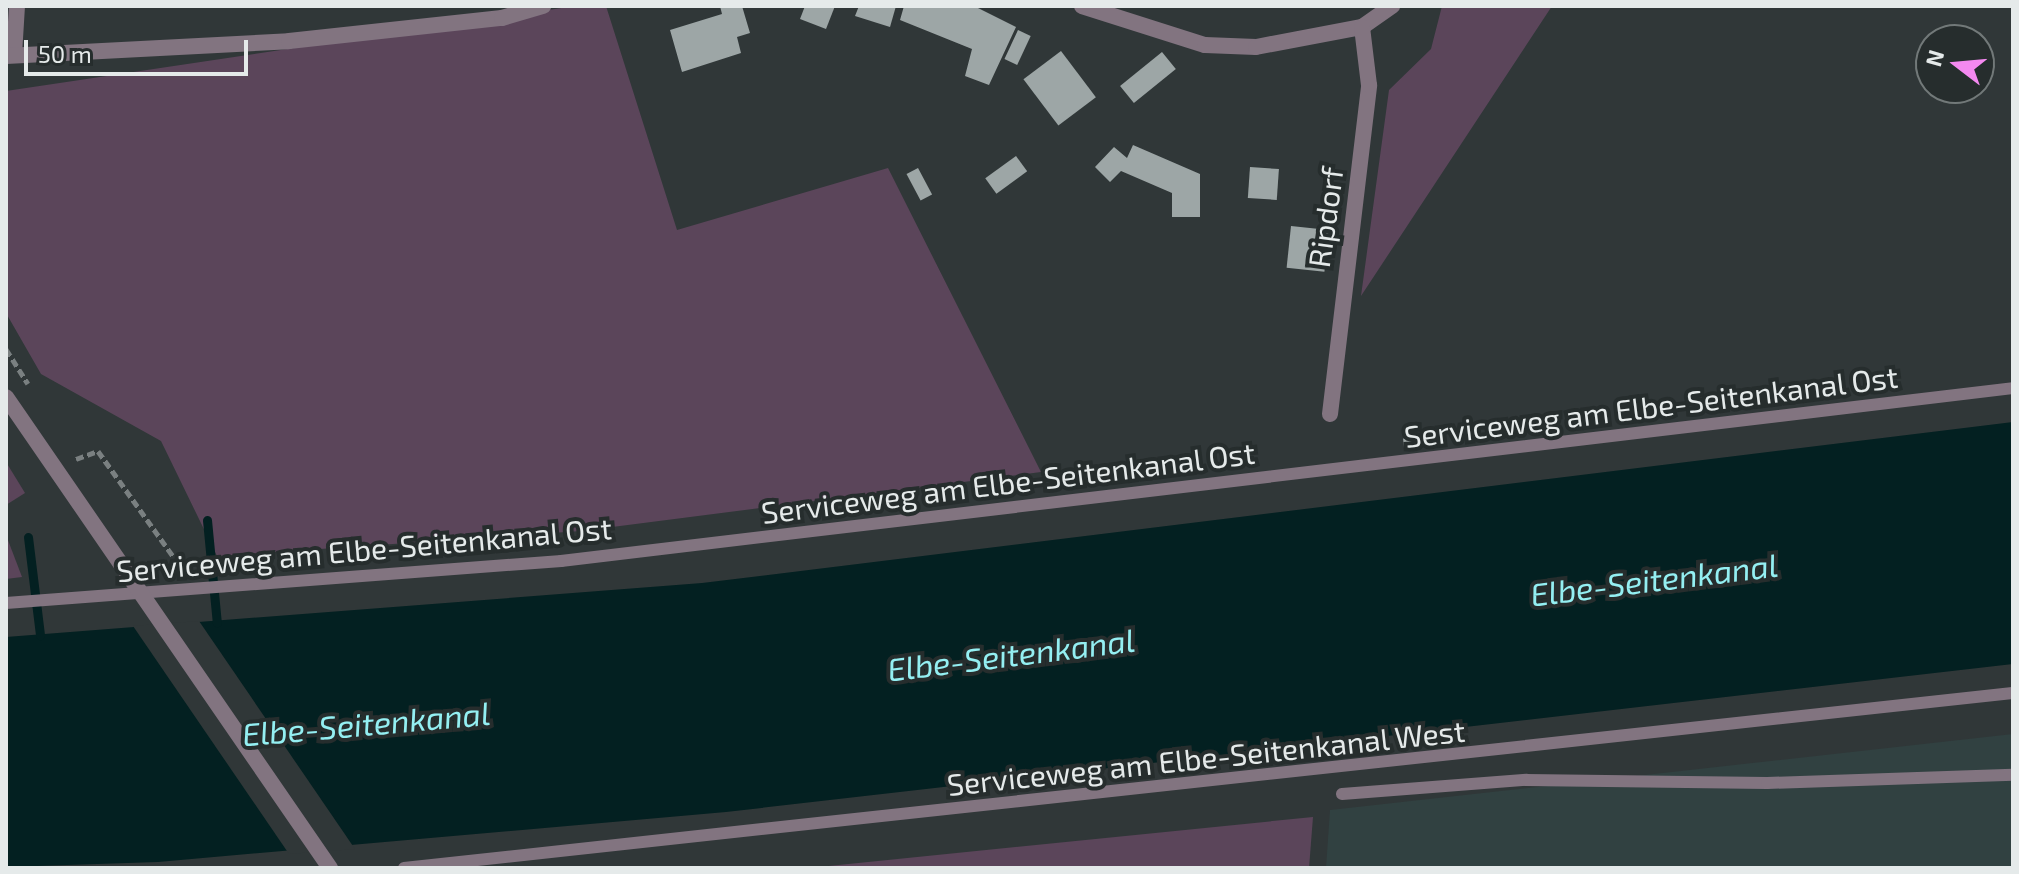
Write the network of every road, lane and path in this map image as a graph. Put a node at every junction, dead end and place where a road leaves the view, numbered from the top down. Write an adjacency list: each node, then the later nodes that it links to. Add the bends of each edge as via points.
1 (17, 6): 6 (street)
2 (543, 6): 6 (street, via 502,18 289,41)
3 (1082, 6): 5 (street, via 1205,45 1308,42)
4 (1392, 6): 5 (street)
5 (1362, 27): 9 (street, Ripdorf, via 1369,85)
6 (10, 55)
7 (2013, 388): 11 (lane, Serviceweg am Elbe-Seitenkanal Ost, via 561,561)
8 (6, 397): 16 (street)
9 (1330, 414)
10 (75, 459): 11 (path, via 98,451)
11 (197, 589): 12 (lane, Serviceweg am Elbe-Seitenkanal Ost)
12 (6, 603)
13 (2013, 693): 17 (lane, Serviceweg am Elbe-Seitenkanal West)
14 (2013, 775): 15 (lane, via 1767,783 1526,780)
15 (1342, 794)
16 (330, 868)
17 (404, 868)

